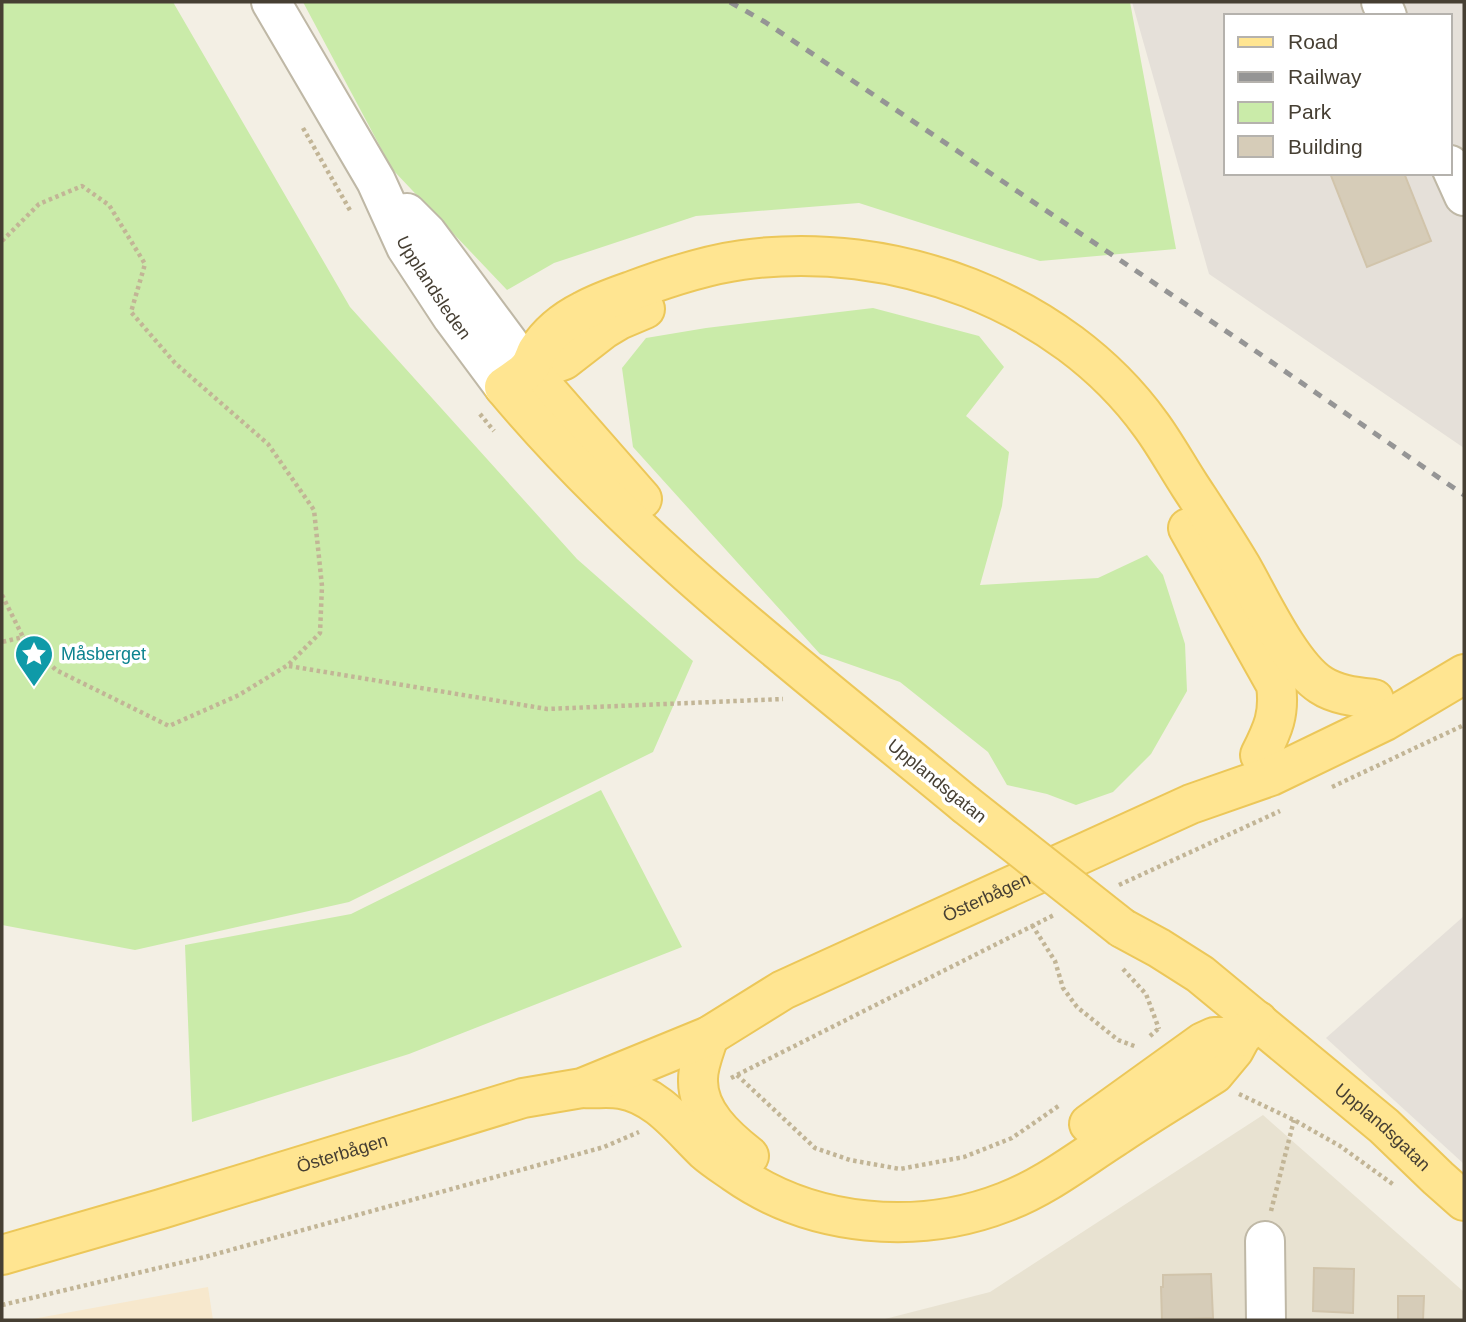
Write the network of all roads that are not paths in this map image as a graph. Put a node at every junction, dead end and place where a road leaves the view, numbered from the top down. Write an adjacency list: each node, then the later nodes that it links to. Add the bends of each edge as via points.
1 (271, 2): 4 (street, Upplandsleden, via 376,181 427,233)
2 (1452, 169): 3 (street)
3 (1464, 196)
4 (516, 378): 6 (main road, via 545,340 583,311 653,283 741,260 839,257 931,275 981,292 1073,346 1115,383 1150,424 1300,667 1322,686); 7 (main road, via 564,360 604,329 642,310 750,282 790,278 837,279 925,294 1017,333 1097,397 1132,437 1214,573 1276,685 1273,728); 10 (main road, Upplandsgatan, bridge, via 755,630 1122,929 1149,960)
5 (1459, 677): 6 (main road, Österbågen); 8 (main road, Österbågen, via 1385,721 1271,776)
6 (1374, 699): 7 (main road, Österbågen)
7 (1260, 755): 8 (main road, Österbågen)
8 (1191, 804): 9 (main road, Österbågen)
9 (783, 990): 11 (main road, Österbågen); 13 (main road, Österbågen, via 700,1015 574,1068)
10 (1249, 1029): 14 (main road, via 1234,1051 1186,1052 1047,1182 1005,1202 959,1216 908,1223 858,1220 808,1209 754,1186 708,1154); 15 (main road, Upplandsgatan, via 1384,1126)
11 (709, 1035): 12 (main road, Österbågen); 14 (main road, via 698,1078)
12 (582, 1088): 13 (main road, Österbågen); 14 (main road, via 621,1089)
13 (523, 1098): 16 (main road, Österbågen)
14 (685, 1105)
15 (1451, 1189)
16 (161, 1209): 17 (main road, Österbågen); 19 (main road, Österbågen)
17 (2, 1233)
18 (1265, 1241): 20 (street)
19 (2, 1255)
20 (1266, 1320)

